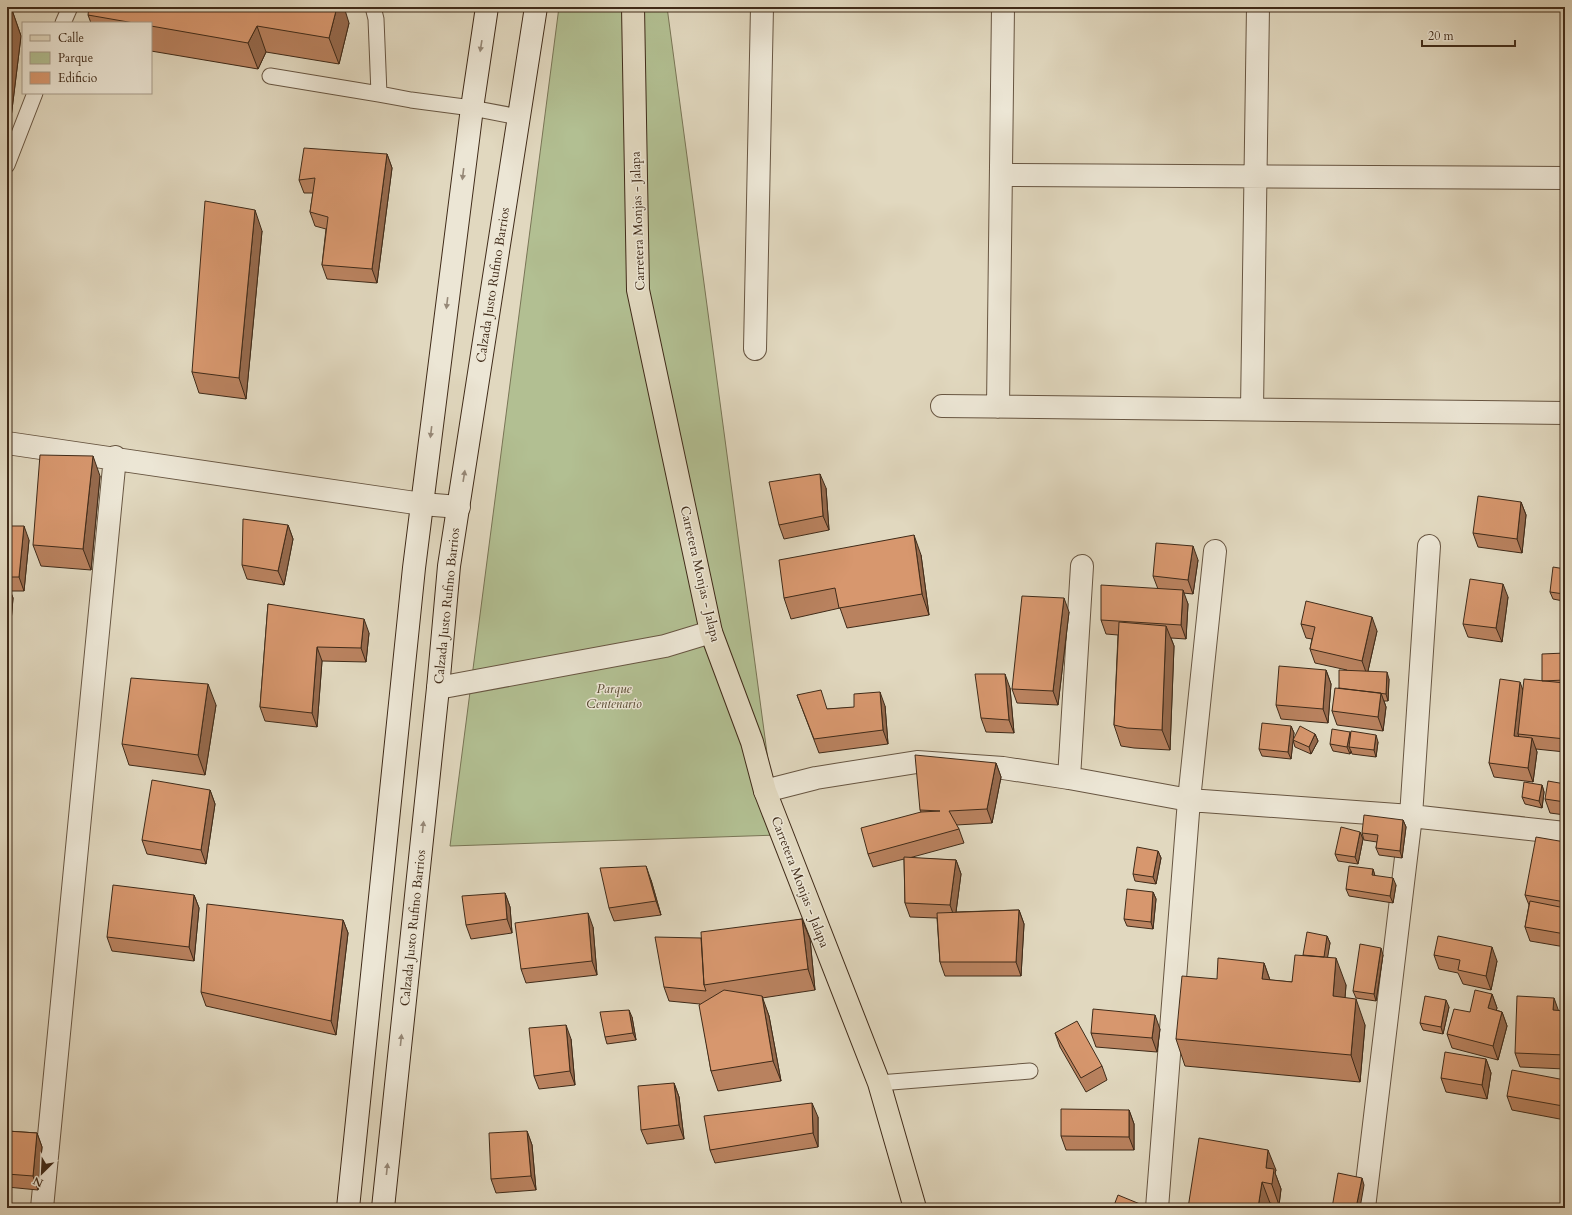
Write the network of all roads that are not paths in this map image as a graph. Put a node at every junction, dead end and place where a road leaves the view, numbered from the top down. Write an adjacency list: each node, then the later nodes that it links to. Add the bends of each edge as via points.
1 (70, 7): 9 (lane)
2 (373, 7): 12 (lane, via 376,19)
3 (487, 7): 13 (street, one-way to 13)
4 (536, 7): 14 (street, Calzada Justo Rufino Barrios)
5 (633, 7): 31 (main road, Carretera Monjas - Jalapa, via 638,290)
6 (762, 7): 19 (street)
7 (1003, 7): 16 (street)
8 (1258, 7): 17 (street)
9 (63, 22)
10 (270, 76): 12 (lane)
11 (35, 94): 15 (lane)
12 (379, 94): 13 (lane)
13 (472, 108): 14 (lane); 26 (street, one-way to 26)
14 (519, 116): 27 (street, Calzada Justo Rufino Barrios, one-way to 14)
15 (7, 165)
16 (1001, 175): 17 (street); 21 (street)
17 (1255, 177): 18 (street); 22 (street)
18 (1565, 178)
19 (755, 349)
20 (942, 406): 21 (street)
21 (998, 407): 22 (street)
22 (1252, 409): 23 (street)
23 (1565, 413)
24 (7, 442): 25 (street)
25 (115, 457): 26 (street); 41 (street)
26 (422, 504): 27 (street); 43 (street)
27 (459, 506): 32 (street, Calzada Justo Rufino Barrios, via 449,566)
28 (1429, 546): 36 (street)
29 (1215, 551): 35 (street)
30 (1082, 566): 33 (street)
31 (711, 632): 32 (street, via 665,646); 34 (main road, Carretera Monjas - Jalapa, via 752,742)
32 (438, 688): 44 (street, Calzada Justo Rufino Barrios, one-way to 32)
33 (1069, 778): 34 (street, via 1003,768 917,762 816,778); 35 (street)
34 (765, 791): 39 (main road, Carretera Monjas - Jalapa)
35 (1189, 800): 36 (street); 46 (street)
36 (1411, 816): 37 (street); 47 (street)
37 (1565, 833)
38 (1030, 1071): 39 (lane)
39 (879, 1083): 45 (main road, Carretera Monjas - Jalapa)
40 (28, 1137): 41 (street)
41 (50, 1139): 42 (street)
42 (42, 1208)
43 (348, 1208)
44 (383, 1208)
45 (915, 1208)
46 (1157, 1208)
47 (1364, 1208)

